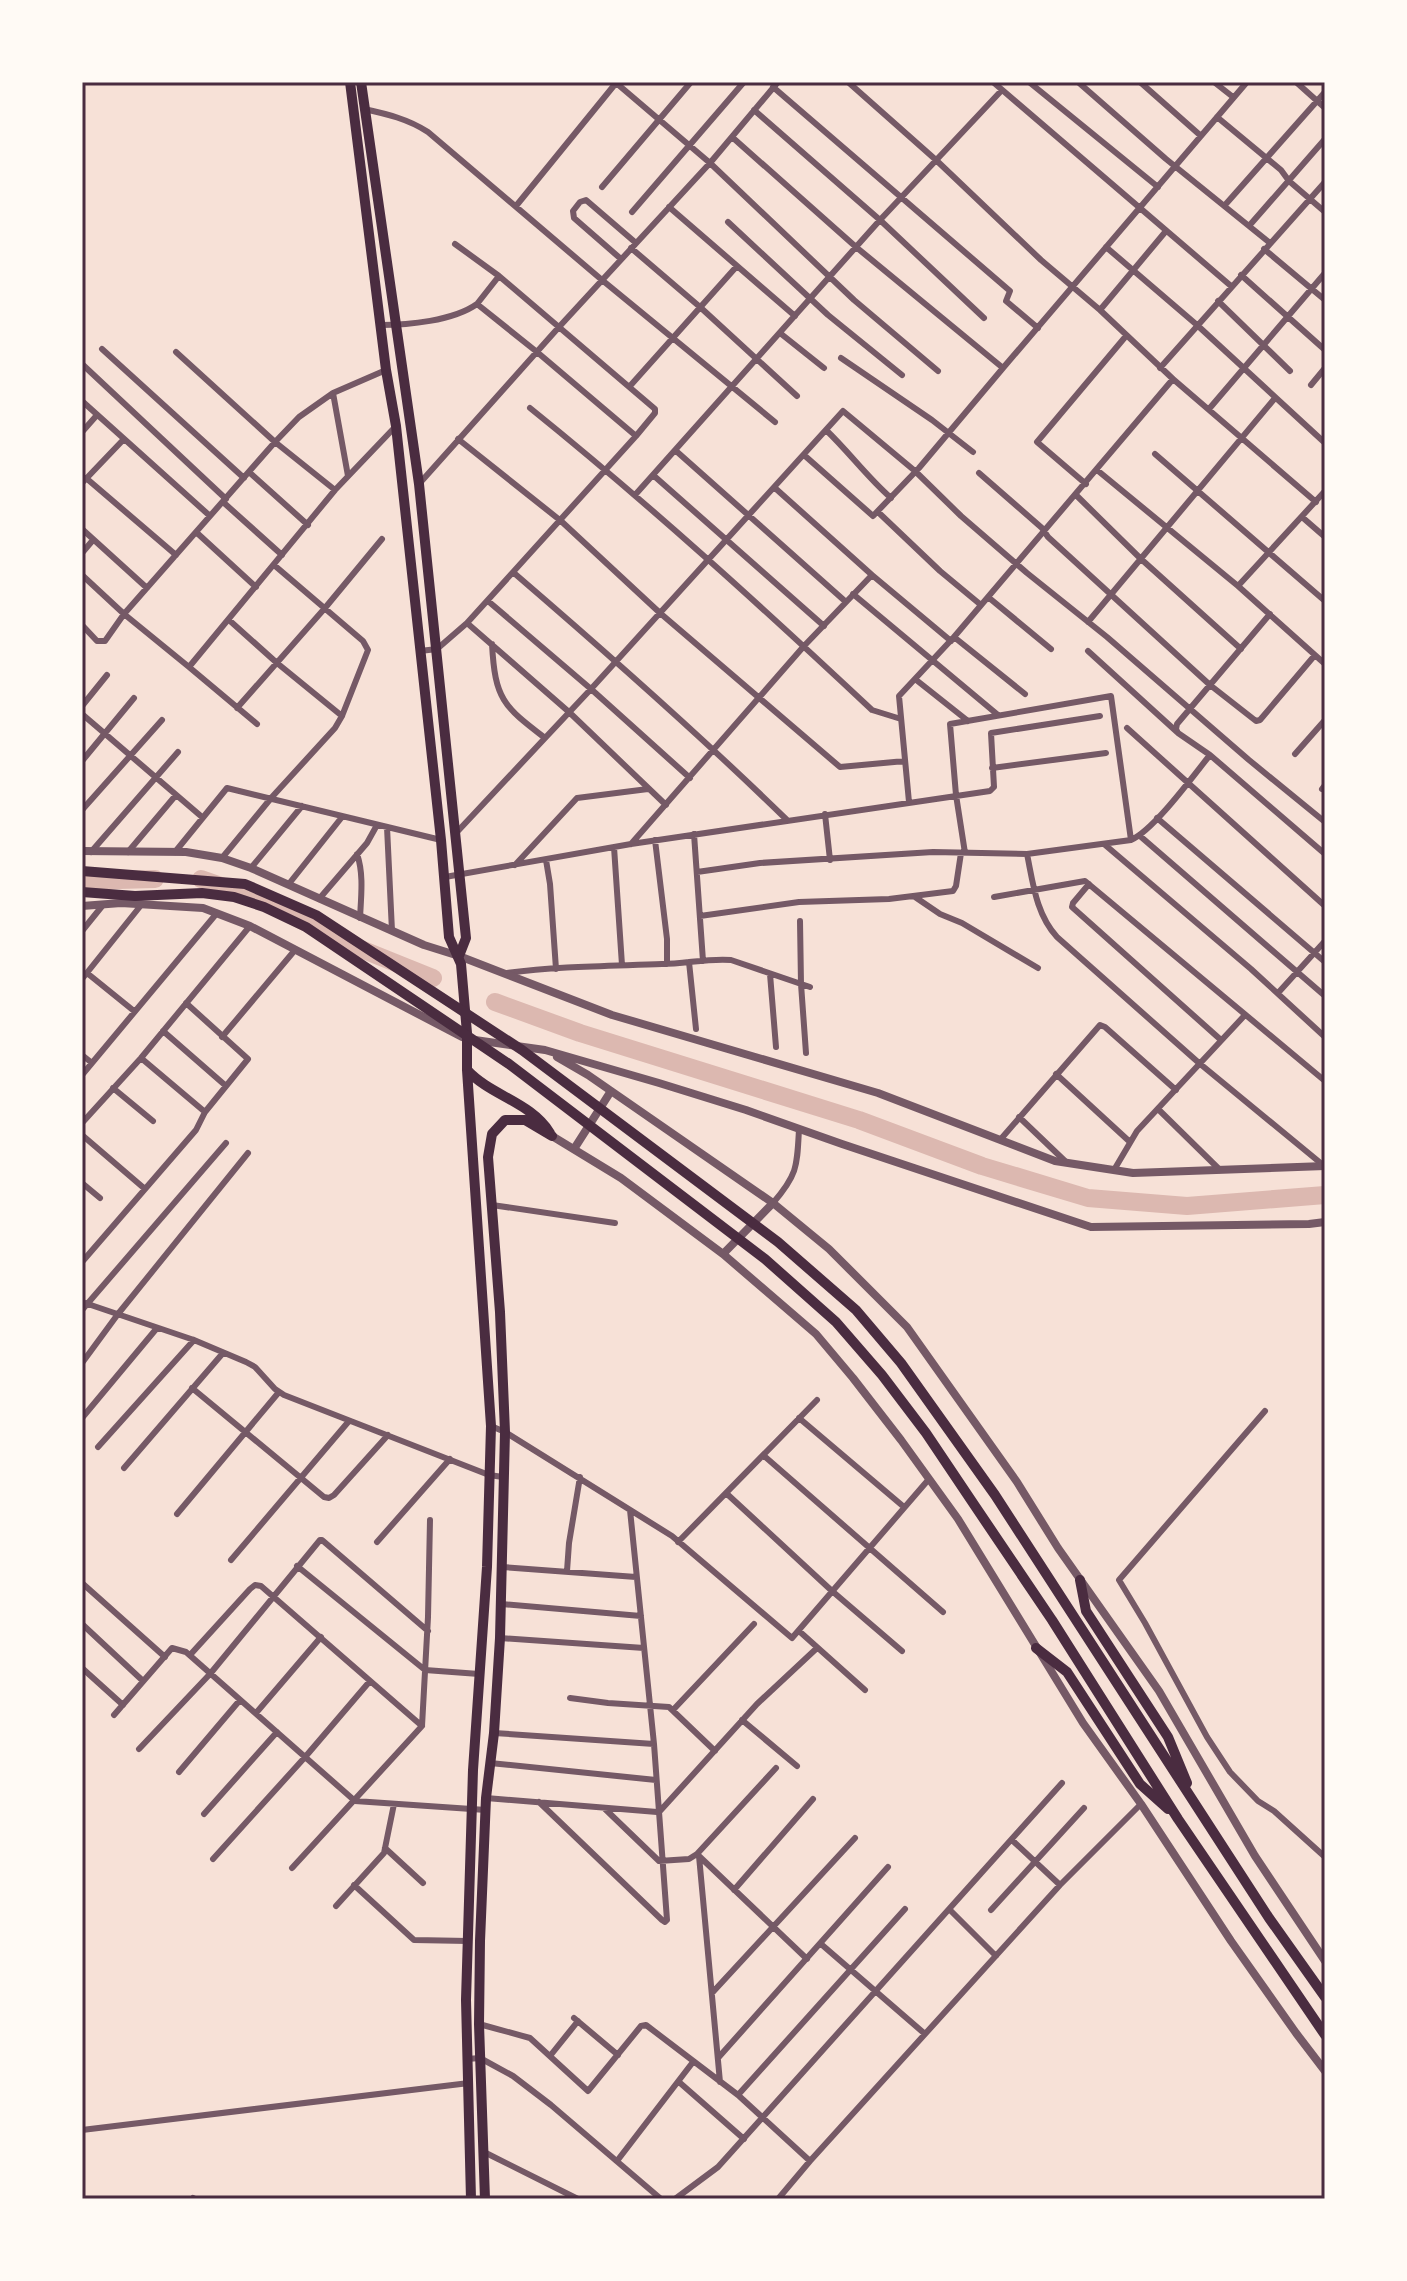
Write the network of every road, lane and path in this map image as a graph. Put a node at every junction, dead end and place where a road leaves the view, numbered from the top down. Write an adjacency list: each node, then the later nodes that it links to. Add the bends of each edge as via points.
1 (350, 82): 73 (main road)
2 (361, 82): 20 (main road)
3 (691, 82): 23 (street)
4 (744, 82): 27 (street)
5 (848, 82): 29 (street)
6 (993, 82): 15 (street)
7 (1029, 82): 35 (street)
8 (1078, 82): 31 (street)
9 (1140, 82): 24 (street)
10 (1214, 82): 17 (street)
11 (1247, 82): 17 (street)
12 (1296, 82): 18 (street)
13 (619, 83): 23 (street); 39 (street)
14 (776, 85): 21 (street); 36 (street)
15 (1002, 90): 29 (street); 41 (street)
16 (1325, 92): 18 (street)
17 (1233, 97): 22 (street)
18 (1317, 101): 19 (street); 28 (street)
19 (1325, 108)
20 (364, 109): 39 (street, via 399,117 428,132); 74 (main road)
21 (754, 110): 25 (street); 44 (street)
22 (1217, 117): 24 (street); 28 (street)
23 (660, 120): 27 (street); 34 (street)
24 (1201, 136): 31 (street)
25 (732, 137): 30 (street); 51 (street)
26 (1325, 139): 32 (street)
27 (689, 145): 30 (street); 42 (street)
28 (1266, 157): 32 (street); 38 (street)
29 (936, 160): 36 (street); 62 (street)
30 (710, 163): 40 (street); 59 (street)
31 (1176, 166): 35 (street); 38 (street)
32 (1289, 181): 37 (street); 46 (street)
33 (1325, 182): 37 (street)
34 (602, 187)
35 (1158, 187): 41 (street)
36 (901, 197): 44 (street); 77 (street, via 1010,291 1006,301)
37 (1310, 199): 43 (street); 50 (street)
38 (1225, 205): 46 (street)
39 (516, 206): 60 (street)
40 (669, 207): 49 (street); 54 (street)
41 (1140, 208): 47 (street); 52 (street)
42 (632, 212)
43 (1325, 212)
44 (880, 220): 51 (street); 72 (street)
45 (728, 222): 64 (street)
46 (1249, 226): 50 (street)
47 (1166, 231): 55 (street); 61 (street)
48 (455, 244): 58 (street)
49 (634, 246): 53 (street); 53 (street, via 586,200 580,202 574,218); 68 (street)
50 (1267, 246): 57 (street); 63 (street)
51 (856, 247): 59 (street); 90 (street)
52 (1106, 247): 55 (street); 62 (street)
53 (621, 259): 60 (street)
54 (737, 266): 68 (street); 70 (street)
55 (1132, 270): 69 (street); 75 (street)
56 (1325, 273): 63 (street)
57 (1241, 275): 61 (street); 71 (street)
58 (499, 276): 67 (street); 76 (street)
59 (830, 276): 64 (street); 95 (street)
60 (602, 280): 76 (street); 80 (street)
61 (1231, 286): 66 (street)
62 (1073, 288): 69 (street); 77 (street)
63 (1312, 288): 65 (street); 71 (street)
64 (811, 297): 70 (street); 97 (street)
65 (1325, 300)
66 (1218, 301): 75 (street); 81 (street)
67 (477, 304): 74 (street, via 459,314); 85 (street)
68 (700, 307): 80 (street); 87 (street)
69 (1100, 310): 79 (street)
70 (795, 316): 78 (street)
71 (1288, 317): 81 (street); 83 (street)
72 (984, 318)
73 (380, 325): 74 (street); 94 (main road)
74 (397, 325): 132 (main road)
75 (1197, 325): 91 (street); 92 (street)
76 (559, 327): 85 (street); 100 (street)
77 (1038, 328): 90 (street)
78 (780, 333): 87 (street); 89 (street)
79 (1126, 336): 91 (street); 133 (street, via 1037,442)
80 (672, 338): 100 (street); 101 (street)
81 (1264, 345): 92 (street); 96 (street)
82 (102, 349): 128 (street)
83 (1325, 350)
84 (176, 352): 118 (street)
85 (537, 352): 114 (street); 116 (street)
86 (841, 358): 113 (street)
87 (756, 359): 101 (street); 103 (street)
88 (82, 364): 141 (street)
89 (824, 368)
90 (1003, 368): 113 (street)
91 (1160, 368): 98 (street)
92 (1244, 368): 104 (street); 107 (street)
93 (1325, 368): 99 (street)
94 (386, 370): 102 (street); 110 (main road)
95 (938, 371)
96 (1290, 371)
97 (902, 375)
98 (1173, 379): 107 (street); 125 (street)
99 (1311, 385)
100 (630, 386): 114 (street, via 655,409)
101 (731, 388): 109 (street); 120 (street)
102 (333, 393): 118 (street); 130 (street)
103 (797, 396)
104 (1275, 398): 117 (street); 119 (street)
105 (82, 401): 108 (street)
106 (530, 408): 124 (street)
107 (1209, 409): 117 (street)
108 (97, 415): 112 (street); 115 (street)
109 (775, 422)
110 (396, 426): 130 (street); 193 (main road)
111 (826, 430): 123 (street); 126 (street, via 845,412); 140 (street)
112 (82, 432)
113 (948, 433): 121 (street); 126 (street)
114 (636, 436): 124 (street)
115 (124, 439): 131 (street); 144 (street)
116 (458, 439): 132 (street); 147 (street)
117 (1242, 439): 136 (street); 142 (street)
118 (275, 442): 128 (street); 135 (street)
119 (1325, 443)
120 (675, 450): 129 (street); 145 (street)
121 (973, 452)
122 (1155, 454): 136 (street)
123 (804, 455): 134 (street); 143 (street, via 871,515)
124 (606, 470): 138 (street); 147 (street)
125 (1097, 470): 133 (street); 149 (street)
126 (915, 471): 140 (street); 163 (street)
127 (979, 473): 151 (street)
128 (247, 475): 141 (street); 148 (street)
129 (653, 475): 138 (street); 155 (street)
130 (348, 476): 135 (street)
131 (84, 480): 159 (street)
132 (419, 484): 190 (main road)
133 (1086, 484): 139 (street)
134 (775, 488): 145 (street); 167 (street)
135 (335, 490): 148 (street)
136 (1199, 491): 149 (street); 157 (street)
137 (1325, 491): 142 (street)
138 (635, 495): 161 (street)
139 (1076, 495): 151 (street); 162 (street)
140 (891, 498): 143 (street)
141 (224, 500): 144 (street); 160 (street)
142 (1316, 502): 146 (street)
143 (878, 512): 177 (street)
144 (210, 516): 152 (street)
145 (749, 516): 155 (street); 176 (street)
146 (1302, 517): 153 (street); 157 (street)
147 (561, 521): 165 (street); 179 (street)
148 (308, 525): 160 (street)
149 (1168, 527): 162 (street); 168 (street)
150 (82, 529): 156 (street)
151 (1045, 531): 163 (street); 172 (street)
152 (196, 532): 159 (street); 169 (street)
153 (1325, 537)
154 (382, 539): 178 (street)
155 (727, 539): 161 (street); 186 (street)
156 (93, 540): 158 (street); 170 (street)
157 (1270, 552): 168 (street); 175 (street)
158 (82, 553)
159 (176, 555): 170 (street)
160 (282, 555): 164 (street)
161 (709, 559): 179 (street); 189 (street)
162 (1141, 559): 172 (street); 192 (street)
163 (1017, 563): 173 (street); 183 (street)
164 (274, 565): 169 (street); 178 (street)
165 (514, 573): 174 (street); 196 (street)
166 (82, 575): 180 (street)
167 (872, 575): 171 (street); 187 (street)
168 (1238, 586): 181 (street)
169 (256, 587): 182 (street)
170 (147, 588): 180 (street)
171 (853, 594): 176 (street); 197 (street)
172 (1111, 594): 183 (street); 203 (street)
173 (988, 597): 177 (street); 191 (street)
174 (488, 601): 184 (street); 204 (street)
175 (1325, 601)
176 (846, 602): 186 (street)
177 (981, 605): 187 (street)
178 (325, 608): 198 (street); 214 (street, via 368,650)
179 (660, 613): 196 (street); 207 (street)
180 (124, 614): 185 (street, via 105,641 97,641); 200 (street)
181 (1270, 614): 192 (street); 195 (street)
182 (229, 620): 198 (street); 200 (street)
183 (1088, 622): 210 (street)
184 (467, 623): 188 (street); 190 (street)
185 (82, 625)
186 (824, 626): 189 (street)
187 (953, 639): 197 (street); 205 (street)
188 (492, 644): 211 (street); 224 (street, via 500,696)
189 (804, 646): 207 (street); 216 (street, via 872,710)
190 (437, 649): 193 (street); 253 (main road)
191 (1051, 649)
192 (1241, 649): 203 (street)
193 (420, 651): 256 (main road)
194 (1088, 651): 223 (street)
195 (1315, 655): 199 (street); 203 (street, via 1258,721)
196 (616, 661): 204 (street); 225 (street)
197 (932, 661): 202 (street); 213 (street)
198 (277, 663): 209 (street); 214 (street)
199 (1325, 664)
200 (189, 667): 209 (street)
201 (107, 675): 208 (street)
202 (915, 679): 216 (street, via 898,699); 219 (street)
203 (1210, 685): 210 (street)
204 (591, 689): 211 (street); 235 (street)
205 (1025, 694)
206 (134, 698): 222 (street)
207 (759, 699): 225 (street); 232 (street, via 840,767)
208 (82, 706)
209 (237, 708): 220 (street)
210 (1191, 708): 223 (street, via 1177,724); 250 (street)
211 (569, 712): 224 (street); 237 (street)
212 (82, 714): 222 (street)
213 (998, 715): 219 (street); 258 (street, via 1111,696)
214 (342, 716): 240 (street)
215 (1100, 716): 233 (street, via 992,732)
216 (901, 719): 232 (street)
217 (162, 720): 230 (street)
218 (1325, 720): 228 (street)
219 (968, 721): 239 (street, via 950,724)
220 (257, 724)
221 (1127, 728): 236 (street)
222 (105, 733): 230 (street); 231 (street)
223 (1178, 733): 229 (street)
224 (545, 738): 253 (street)
225 (715, 750): 235 (street); 249 (street)
226 (178, 752): 234 (street)
227 (1106, 753): 233 (street)
228 (1295, 754)
229 (1210, 755): 236 (street); 268 (street)
230 (129, 756): 234 (street); 244 (street)
231 (82, 761)
232 (905, 761): 241 (street)
233 (992, 768): 239 (street, via 993,789)
234 (155, 778): 238 (street); 262 (street)
235 (690, 778): 242 (street)
236 (1188, 783): 248 (street); 288 (street)
237 (648, 789): 242 (street); 272 (street, via 577,798)
238 (176, 795): 246 (street); 263 (street)
239 (956, 795): 241 (street); 265 (street)
240 (272, 797): 243 (street); 246 (street, via 227,788); 269 (street)
241 (909, 802): 245 (street)
242 (666, 805): 259 (street)
243 (302, 806): 247 (street); 273 (street)
244 (82, 810)
245 (825, 814): 249 (street); 271 (street)
246 (202, 817): 264 (street)
247 (342, 817): 251 (street); 279 (street)
248 (1157, 818): 255 (street); 298 (street)
249 (788, 820): 254 (street)
250 (1325, 822)
251 (377, 825): 252 (street); 266 (street)
252 (387, 827): 256 (street); 295 (street)
253 (457, 832): 276 (main road)
254 (694, 834): 257 (street); 275 (street)
255 (1140, 836): 258 (street); 307 (street)
256 (441, 840): 277 (main road)
257 (655, 840): 259 (street); 303 (street)
258 (1131, 840): 260 (street)
259 (631, 844): 261 (street)
260 (1104, 844): 267 (street); 313 (street)
261 (614, 847): 270 (street); 304 (street)
262 (86, 852): 263 (street)
263 (128, 852): 264 (street)
264 (175, 852): 269 (street)
265 (963, 853): 267 (street); 271 (street); 282 (street, via 953,891)
266 (357, 854): 284 (street); 291 (street)
267 (1027, 854): 280 (street)
268 (1325, 854)
269 (222, 858): 273 (street)
270 (546, 860): 272 (street); 306 (street)
271 (830, 860): 275 (street)
272 (515, 865): 276 (street)
273 (251, 868): 279 (street)
274 (82, 871): 460 (main road, via 245,884 316,915 522,1050 778,1242 856,1310 901,1363 952,1432)
275 (697, 872): 290 (street)
276 (460, 875): 277 (street); 299 (main road, via 466,938)
277 (445, 877): 299 (main road, via 449,937)
278 (1089, 884): 280 (street); 317 (street); 323 (street, via 1072,907)
279 (288, 885): 284 (street)
280 (1035, 889): 283 (street); 330 (street, via 1043,919 1057,937)
281 (82, 892): 468 (main road, via 234,897 306,927 509,1064 765,1259 836,1322 882,1375 1052,1620)
282 (915, 897): 290 (street, via 799,902); 305 (street)
283 (994, 897)
284 (319, 899): 291 (street)
285 (142, 904): 286 (street); 289 (street); 310 (street)
286 (103, 905): 287 (street); 294 (street)
287 (82, 906)
288 (1325, 906)
289 (217, 913): 293 (street); 316 (street)
290 (700, 916): 300 (street)
291 (360, 918): 295 (street)
292 (800, 921): 311 (street)
293 (250, 926): 297 (street); 315 (street)
294 (82, 931)
295 (392, 932): 299 (street)
296 (1325, 941): 298 (street)
297 (295, 950): 320 (street); 321 (street)
298 (1314, 954): 302 (street); 307 (street)
299 (459, 956): 308 (street); 321 (main road)
300 (703, 961): 301 (street); 309 (street, via 731,960)
301 (689, 962): 303 (street); 318 (street)
302 (1325, 962)
303 (667, 964): 304 (street)
304 (622, 965): 306 (street)
305 (1038, 968)
306 (556, 969): 308 (street)
307 (1296, 973): 313 (street); 314 (street)
308 (502, 974): 347 (street, via 612,1015 878,1093)
309 (770, 974): 311 (street); 324 (street)
310 (84, 976): 316 (street)
311 (801, 984): 312 (street); 326 (street)
312 (810, 987)
313 (1278, 993): 322 (street)
314 (1325, 996)
315 (186, 1003): 319 (street); 320 (street)
316 (134, 1011): 329 (street)
317 (1245, 1015): 323 (street); 334 (street)
318 (696, 1029)
319 (163, 1031): 328 (street); 335 (street)
320 (222, 1037): 335 (street, via 248,1059)
321 (468, 1037): 325 (street); 331 (main road)
322 (1325, 1037)
323 (1221, 1040): 330 (street)
324 (776, 1047)
325 (545, 1050): 338 (street); 344 (street)
326 (806, 1053)
327 (82, 1055): 329 (street)
328 (141, 1058): 336 (street); 340 (street)
329 (92, 1063): 333 (street)
330 (1199, 1063): 337 (street); 353 (street)
331 (467, 1070): 346 (main road, via 525,1107); 369 (main road)
332 (1056, 1074): 337 (street, via 1102,1025); 341 (street); 348 (street)
333 (82, 1075)
334 (1325, 1081)
335 (226, 1086): 340 (street)
336 (113, 1088): 342 (street); 343 (street)
337 (1176, 1090): 339 (street)
338 (611, 1091): 350 (street); 359 (street)
339 (1158, 1109): 348 (street); 355 (street)
340 (205, 1112): 357 (street)
341 (1019, 1117): 347 (street); 352 (street)
342 (153, 1121)
343 (82, 1123)
344 (799, 1129): 359 (street, via 796,1170); 361 (street, via 1091,1227)
345 (82, 1135): 357 (street)
346 (552, 1136): 350 (street); 360 (main road, via 525,1120 505,1120 498,1126 488,1157)
347 (1000, 1140): 352 (street)
348 (1130, 1142): 354 (street)
349 (226, 1143): 365 (street)
350 (574, 1149): 363 (street)
351 (248, 1153): 368 (street)
352 (1067, 1163): 354 (street)
353 (1325, 1166): 355 (street)
354 (1114, 1170): 355 (street)
355 (1220, 1170)
356 (82, 1183): 358 (street)
357 (145, 1189): 364 (street)
358 (100, 1198)
359 (773, 1203): 363 (street); 407 (street, via 829,1249 907,1327)
360 (492, 1205): 362 (street); 367 (main road)
361 (1325, 1222)
362 (615, 1223)
363 (723, 1254): 393 (street, via 816,1334)
364 (82, 1262)
365 (85, 1303): 366 (street); 368 (street)
366 (82, 1310)
367 (500, 1312): 369 (main road); 382 (main road)
368 (118, 1314): 370 (street); 373 (street)
369 (484, 1314): 381 (main road)
370 (157, 1328): 371 (street); 378 (street)
371 (194, 1340): 372 (street); 385 (street)
372 (223, 1353): 374 (street); 375 (street, via 255,1367)
373 (82, 1363)
374 (192, 1388): 383 (street); 388 (street)
375 (279, 1392): 380 (street); 383 (street)
376 (817, 1400): 379 (street)
377 (1265, 1411): 444 (street, via 1119,1580)
378 (82, 1418)
379 (799, 1418): 386 (street); 395 (street)
380 (349, 1421): 384 (street); 390 (street)
381 (491, 1426): 382 (street); 389 (main road)
382 (505, 1432): 391 (main road); 392 (street)
383 (245, 1433): 390 (street); 397 (street)
384 (388, 1435): 387 (street); 390 (street, via 329,1498)
385 (98, 1447)
386 (763, 1455): 394 (street); 401 (street)
387 (450, 1459): 389 (street); 399 (street)
388 (124, 1468)
389 (489, 1475): 391 (street); 429 (main road)
390 (300, 1477): 402 (street)
391 (505, 1477): 404 (main road)
392 (580, 1477): 396 (street); 405 (street)
393 (929, 1479): 395 (street); 422 (street)
394 (726, 1493): 400 (street); 409 (street)
395 (904, 1507): 401 (street)
396 (630, 1510): 400 (street); 406 (street)
397 (177, 1514)
398 (430, 1520): 416 (street)
399 (377, 1542)
400 (678, 1542): 417 (street, via 789,1637)
401 (869, 1547): 409 (street); 412 (street)
402 (231, 1560)
403 (297, 1566): 410 (street); 416 (street, via 322,1540); 427 (street)
404 (502, 1567): 405 (street); 411 (main road)
405 (567, 1571): 406 (street)
406 (636, 1577): 413 (street)
407 (1080, 1580): 446 (street); 460 (main road, via 1086,1611 1168,1737)
408 (82, 1583): 425 (street)
409 (832, 1591): 417 (street); 423 (street)
410 (274, 1597): 418 (street); 424 (street, via 255,1585); 428 (street)
411 (501, 1604): 413 (street); 419 (main road)
412 (943, 1612)
413 (641, 1616): 420 (street)
414 (82, 1624): 430 (street)
415 (754, 1624): 437 (street)
416 (428, 1631): 427 (street)
417 (799, 1631): 421 (street)
418 (321, 1637): 431 (street); 438 (street)
419 (500, 1638): 420 (street); 443 (main road)
420 (644, 1648): 436 (street)
421 (817, 1648): 432 (street); 440 (street)
422 (1036, 1648): 462 (street); 468 (main road, via 1067,1672 1140,1784)
423 (902, 1651)
424 (190, 1655): 425 (street, via 172,1648); 428 (street)
425 (165, 1657): 430 (street)
426 (82, 1668): 435 (street)
427 (425, 1670): 429 (street); 441 (street)
428 (210, 1674): 434 (street); 447 (street)
429 (479, 1674): 465 (main road)
430 (143, 1681): 435 (street)
431 (370, 1681): 441 (street); 449 (street)
432 (865, 1690)
433 (570, 1698): 436 (street)
434 (240, 1700): 438 (street); 453 (street)
435 (123, 1705): 439 (street)
436 (650, 1705): 437 (street); 445 (street)
437 (673, 1710): 448 (street)
438 (256, 1713): 442 (street)
439 (114, 1715)
440 (742, 1720): 448 (street); 451 (street)
441 (422, 1726): 458 (street)
442 (277, 1732): 449 (street); 469 (street)
443 (494, 1733): 445 (street); 450 (main road)
444 (1207, 1737): 446 (street); 474 (street, via 1258,1801)
445 (654, 1744): 454 (street)
446 (1191, 1745): 493 (street, via 1255,1856)
447 (139, 1749)
448 (715, 1751): 467 (street)
449 (306, 1756): 458 (street); 475 (street)
450 (490, 1763): 454 (street); 456 (main road)
451 (797, 1766)
452 (776, 1768): 473 (street)
453 (179, 1772)
454 (656, 1780): 467 (street)
455 (1062, 1783): 471 (street)
456 (486, 1798): 459 (street); 466 (main road)
457 (813, 1799): 483 (street)
458 (355, 1801): 461 (street); 479 (street)
459 (539, 1802): 463 (street); 477 (street, via 665,1922)
460 (1195, 1803): 497 (main road)
461 (394, 1804): 465 (street); 472 (street)
462 (1141, 1804): 482 (street); 507 (street)
463 (603, 1807): 467 (street); 477 (street)
464 (1084, 1808): 476 (street)
465 (472, 1809): 466 (street); 489 (main road)
466 (486, 1810): 498 (main road)
467 (660, 1811): 477 (street)
468 (1173, 1812): 500 (main road)
469 (204, 1814)
470 (855, 1838): 488 (street)
471 (1012, 1840): 476 (street); 486 (street)
472 (385, 1848): 480 (street); 481 (street)
473 (698, 1855): 477 (street); 483 (street); 496 (street)
474 (1325, 1857)
475 (213, 1859)
476 (1035, 1861): 482 (street); 487 (street)
477 (663, 1862)
478 (888, 1867): 490 (street)
479 (292, 1868)
480 (423, 1883)
481 (354, 1885): 484 (street); 489 (street, via 414,1940)
482 (1060, 1885): 491 (street)
483 (734, 1890): 488 (street)
484 (336, 1906)
485 (905, 1909): 494 (street)
486 (949, 1909): 491 (street); 495 (street)
487 (991, 1910)
488 (773, 1928): 492 (street); 496 (street)
489 (468, 1941): 505 (main road)
490 (821, 1944): 492 (street); 494 (street)
491 (996, 1956): 499 (street)
492 (807, 1959): 504 (street)
493 (1325, 1961)
494 (850, 1970): 495 (street); 512 (street)
495 (875, 1992): 499 (street); 513 (street)
496 (712, 1993): 504 (street)
497 (1325, 1997)
498 (479, 2024): 502 (street, via 530,2038); 503 (main road)
499 (925, 2034): 518 (street)
500 (1325, 2035)
501 (618, 2055): 502 (street, via 588,2091); 502 (street, via 576,2020); 506 (street, via 646,2025)
502 (550, 2056)
503 (480, 2058): 505 (street); 508 (main road); 517 (street, via 513,2076)
504 (718, 2058): 510 (street)
505 (467, 2059): 511 (main road)
506 (693, 2062): 509 (street); 510 (street)
507 (1325, 2071)
508 (481, 2082): 511 (street); 516 (main road)
509 (679, 2082): 515 (street); 517 (street)
510 (720, 2082): 512 (street)
511 (468, 2083): 514 (street); 519 (main road)
512 (738, 2095): 513 (street)
513 (763, 2118): 515 (street); 518 (street)
514 (82, 2130)
515 (744, 2139): 523 (street, via 713,2172)
516 (484, 2152): 520 (main road); 521 (street)
517 (617, 2161): 522 (street)
518 (810, 2161): 524 (street)
519 (471, 2199)
520 (485, 2199)
521 (578, 2199)
522 (661, 2199)
523 (675, 2199)
524 (778, 2199)

